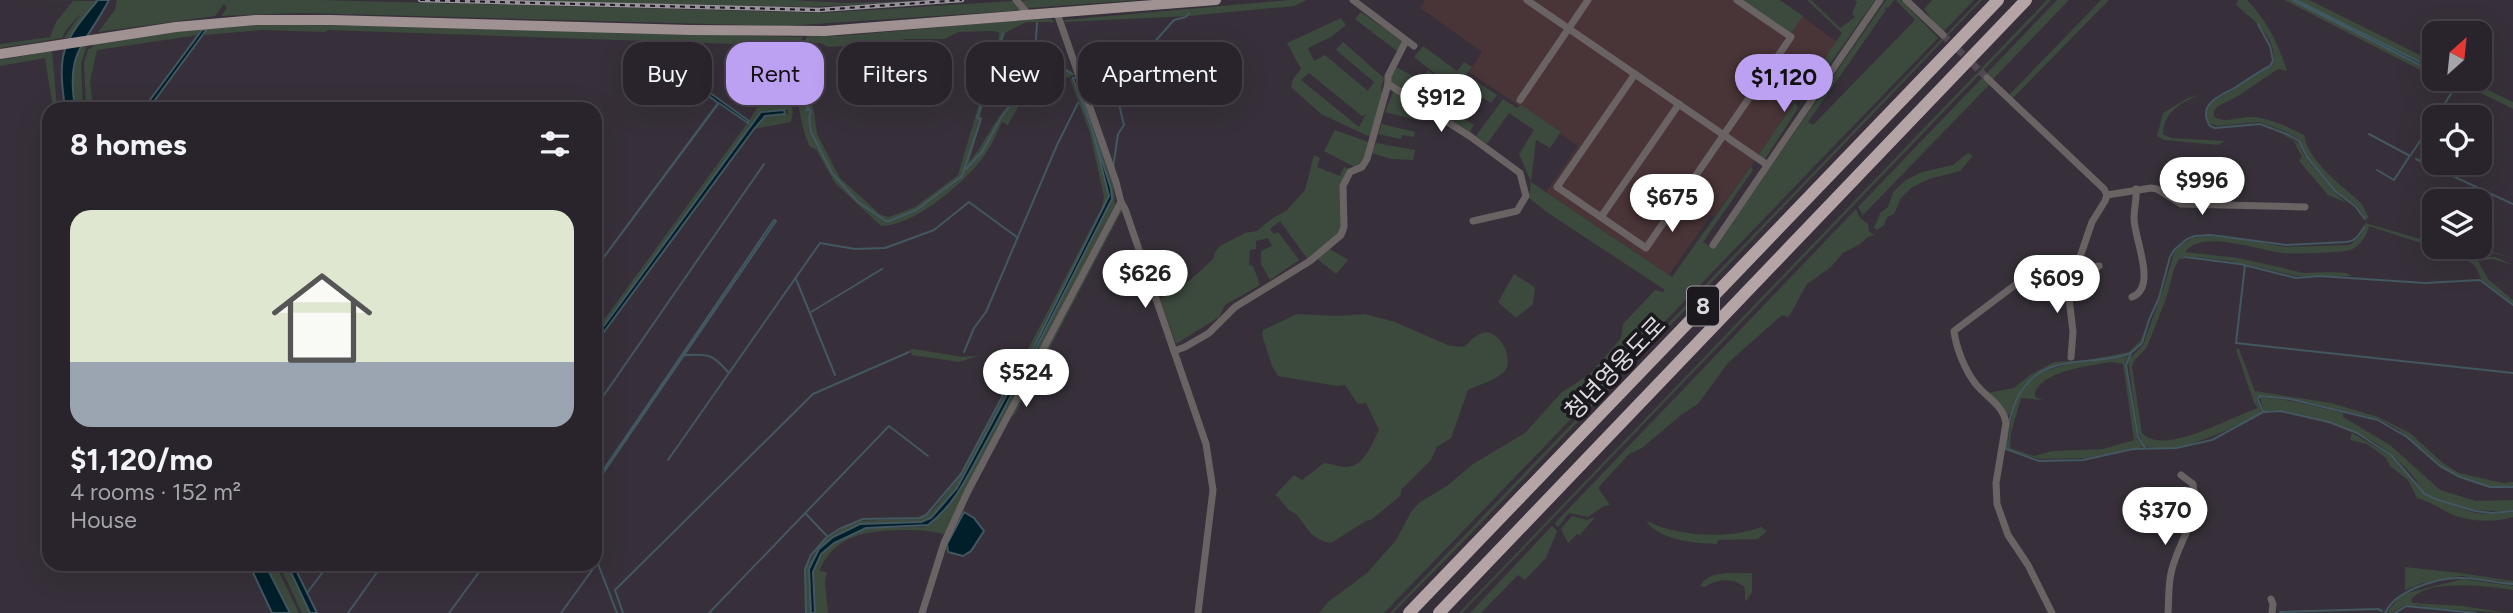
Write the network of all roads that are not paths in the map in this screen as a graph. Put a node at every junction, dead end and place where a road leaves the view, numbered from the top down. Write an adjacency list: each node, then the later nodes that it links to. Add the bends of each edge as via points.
1 (1016, 0): 12 (street)
2 (1216, 0): 11 (main road)
3 (1353, 0): 15 (street)
4 (1527, 0): 13 (street)
5 (1588, 0): 13 (street)
6 (1737, 0): 23 (street, via 1791,37)
7 (1880, 0): 24 (street)
8 (1906, 0): 14 (street)
9 (1998, 0): 41 (highway, 청년영웅도로 / 8)
10 (2026, 0): 42 (highway, 청년영웅도로 / 8)
11 (1057, 13): 12 (main road); 27 (street)
12 (1029, 15): 17 (main road, via 825,31 256,20 176,27)
13 (1569, 28): 18 (street); 21 (street)
14 (1943, 35)
15 (1406, 41): 16 (street); 20 (street)
16 (1414, 46)
17 (0, 54)
18 (1635, 74): 22 (street); 29 (street, via 1557,187)
19 (1987, 78): 26 (street)
20 (1388, 84): 30 (street, via 1520,173 1526,195 1517,211); 35 (street, via 1367,159 1350,172 1343,186 1341,235 1310,261 1235,307 1209,333)
21 (1520, 100)
22 (1679, 104): 23 (street); 29 (street)
23 (1724, 135): 24 (street); 29 (street, via 1646,248)
24 (1766, 164): 31 (street)
25 (2136, 189): 26 (street); 28 (street, via 2157,189 2181,204); 34 (street, via 2134,219 2145,274 2140,292)
26 (2107, 195): 33 (street, via 2080,257)
27 (1121, 202): 35 (street); 39 (street, via 955,517)
28 (2305, 207)
29 (1601, 217)
30 (1473, 221)
31 (1713, 245)
32 (2099, 266): 33 (street)
33 (2067, 272): 36 (street); 43 (street, via 2015,285 1954,331 1971,377 2005,417 1997,504 2008,535)
34 (2132, 297)
35 (1174, 351): 40 (street, via 1206,444 1213,489)
36 (2071, 356)
37 (2181, 475): 44 (street, via 2193,484 2196,502 2171,571)
38 (2271, 599): 45 (street)
39 (922, 613)
40 (1198, 613)
41 (1409, 613)
42 (1439, 613)
43 (2052, 613)
44 (2168, 613)
45 (2272, 613)

